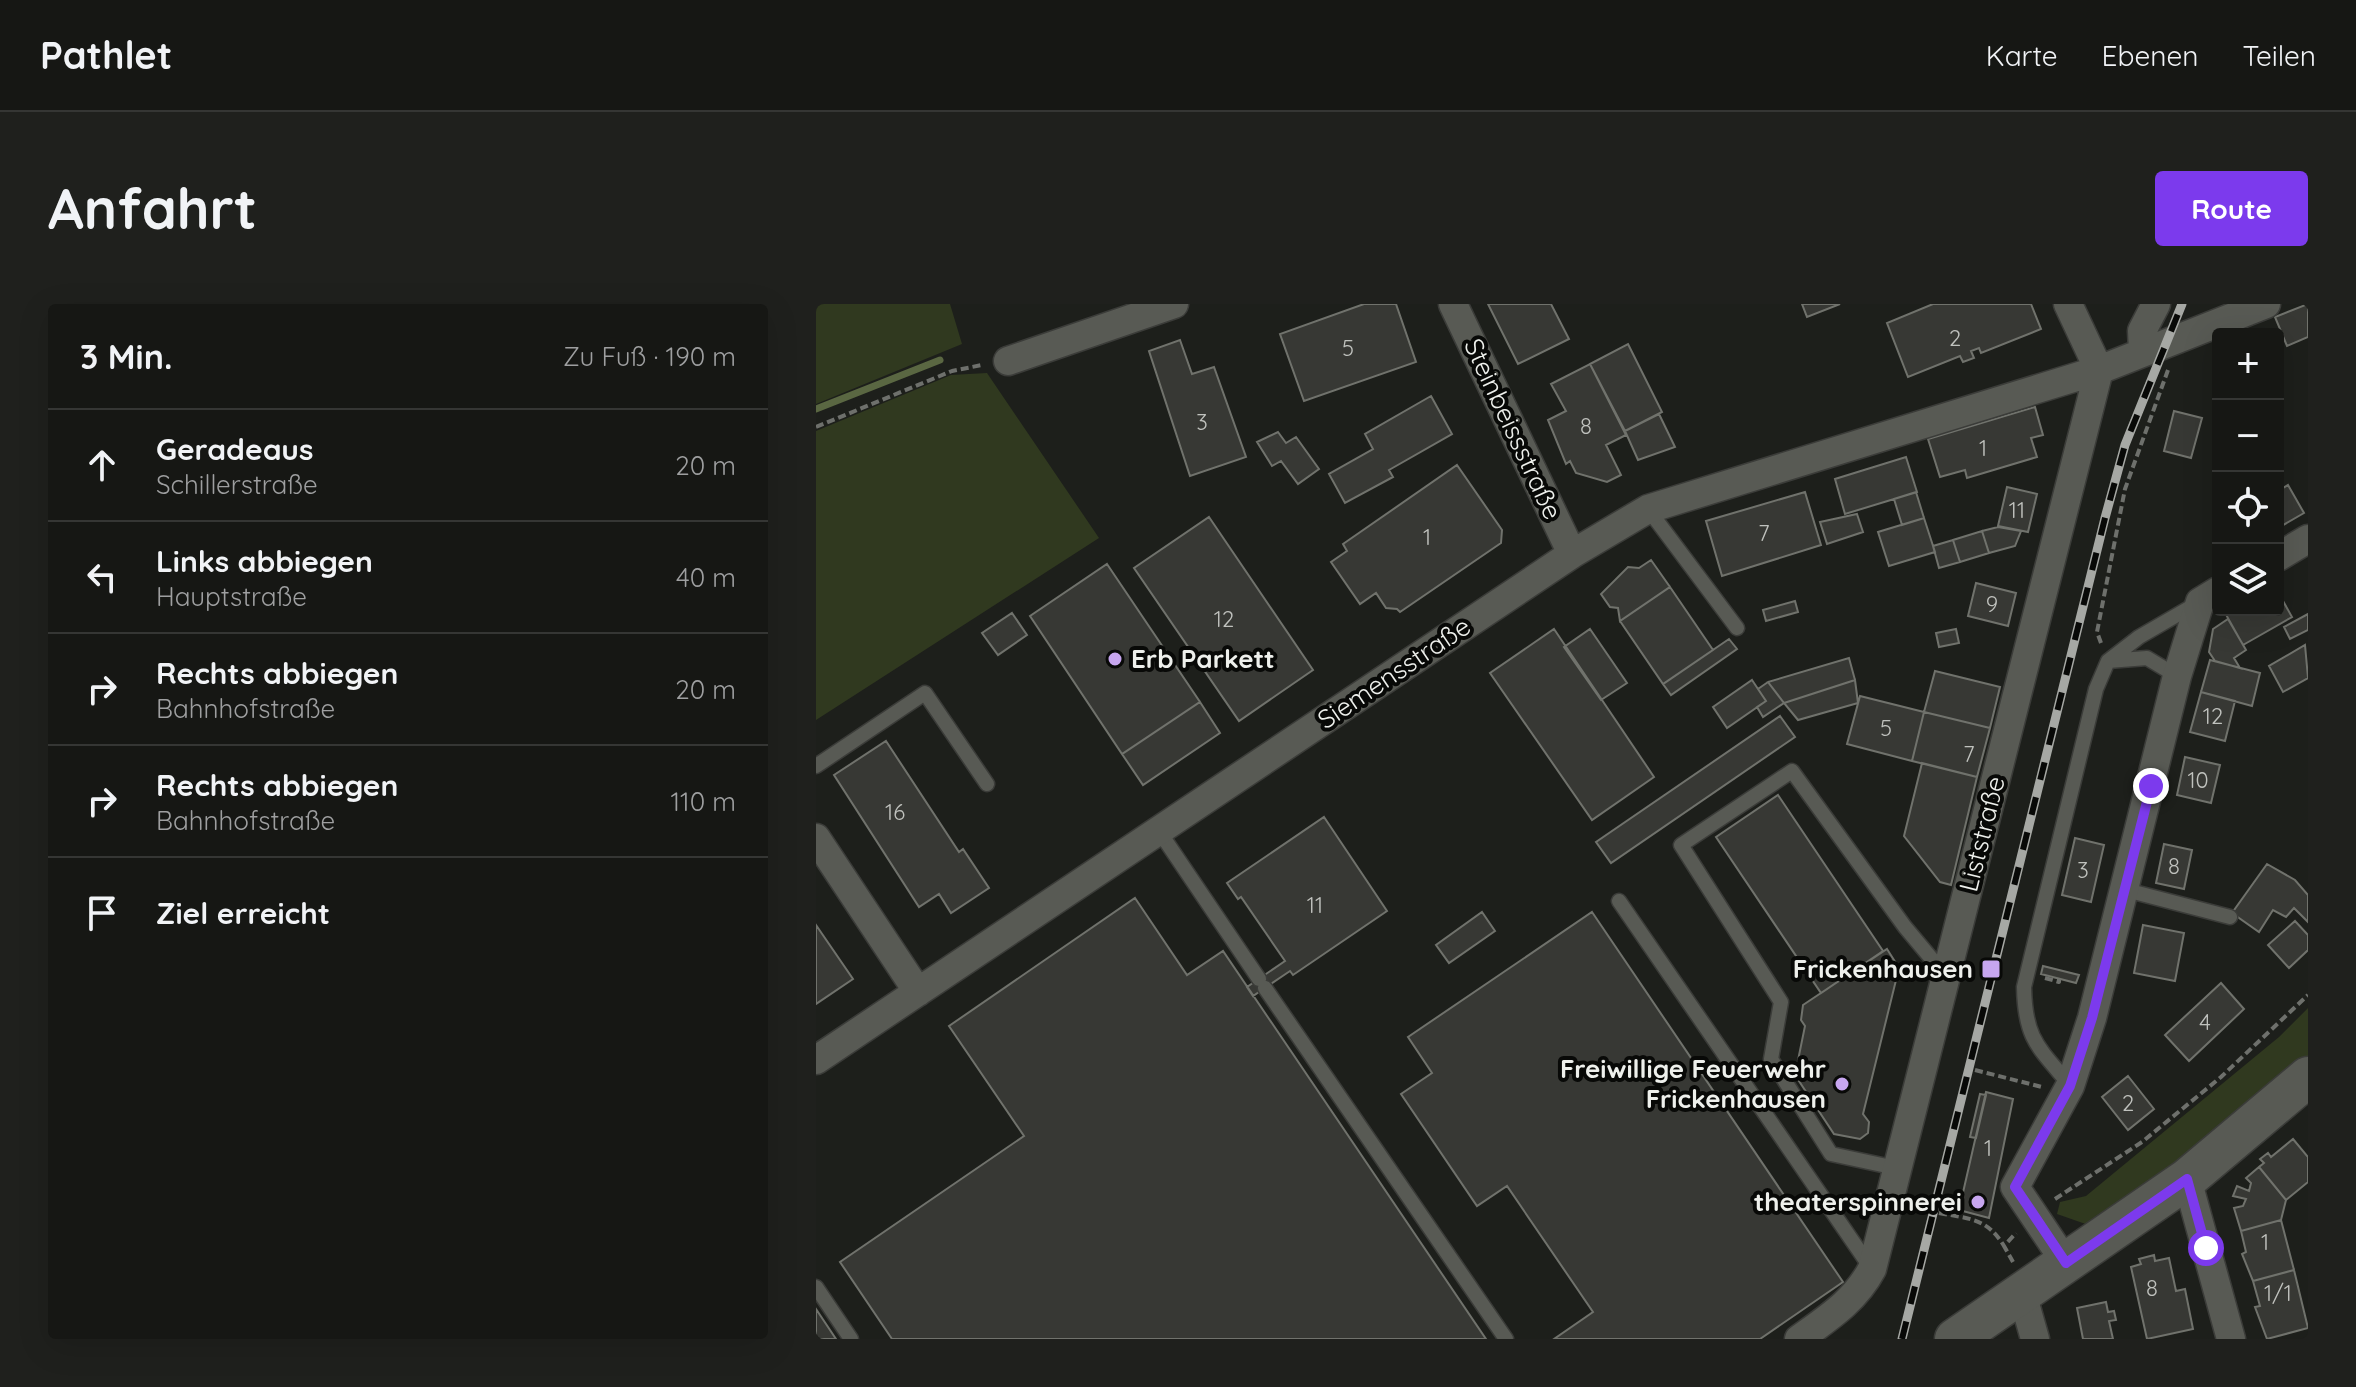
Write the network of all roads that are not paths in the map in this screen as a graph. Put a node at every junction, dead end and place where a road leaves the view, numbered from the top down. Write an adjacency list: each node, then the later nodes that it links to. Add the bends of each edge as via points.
1 (1174, 304): 7 (street)
2 (1453, 304): 12 (street, Steinbeissstraße)
3 (2068, 304): 8 (street)
4 (2156, 304): 6 (street, via 2142,331)
5 (2266, 304): 6 (street, Siemensstraße)
6 (2143, 351): 8 (street, Siemensstraße)
7 (1008, 361)
8 (2099, 370): 9 (street, Siemensstraße); 24 (street, Liststraße)
9 (1648, 509): 12 (street, Siemensstraße); 14 (lane)
10 (2308, 539): 11 (street)
11 (2284, 553)
12 (1572, 554): 19 (street, Siemensstraße)
13 (2209, 597): 15 (lane); 16 (street)
14 (1737, 628)
15 (2108, 661): 16 (lane, via 2147,658); 28 (lane, via 2096,689 2024,987 2025,1019 2033,1041)
16 (2177, 676): 21 (street)
17 (816, 766): 18 (lane, via 925,693)
18 (987, 784)
19 (1159, 831): 25 (street, Siemensstraße); 36 (lane)
20 (816, 838): 25 (street)
21 (2126, 890): 23 (lane); 28 (street)
22 (1619, 901): 32 (lane)
23 (2230, 917)
24 (1947, 977): 29 (street, Liststraße); 29 (lane, via 1792,771 1681,845 1781,1002 1771,1059 1831,1154)
25 (918, 992): 26 (street, Siemensstraße)
26 (816, 1060)
27 (2308, 1077): 30 (main road)
28 (2070, 1086): 31 (street, via 2015,1187)
29 (1896, 1168): 32 (street, Liststraße)
30 (2187, 1179): 31 (main road); 40 (street)
31 (2066, 1263): 34 (main road)
32 (1872, 1269): 37 (street, Liststraße, via 1847,1304)
33 (816, 1287): 35 (lane)
34 (2022, 1293): 38 (main road); 39 (street)
35 (851, 1339)
36 (1506, 1339)
37 (1799, 1339)
38 (1955, 1339)
39 (2035, 1339)
40 (2231, 1339)

